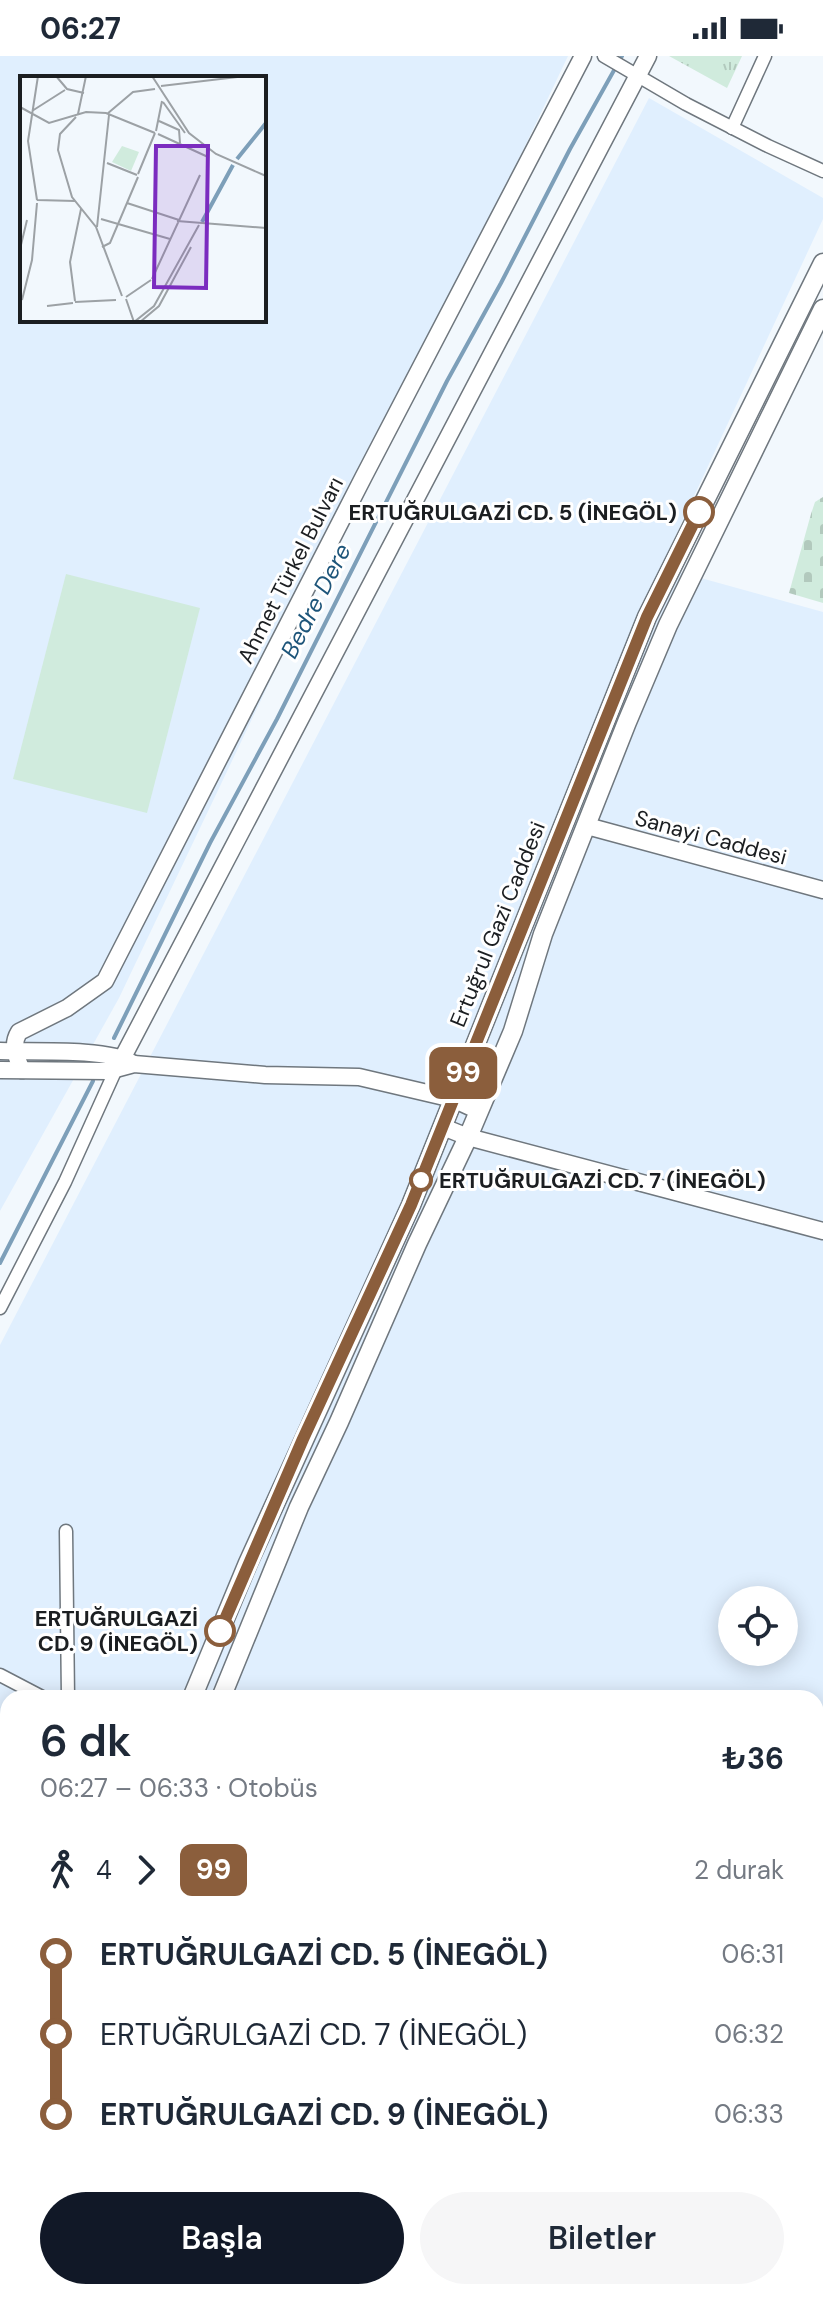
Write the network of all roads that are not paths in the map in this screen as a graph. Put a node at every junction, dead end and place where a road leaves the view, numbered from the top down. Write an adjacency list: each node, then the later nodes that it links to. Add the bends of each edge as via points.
1 (583, 56): 13 (street, Ahmet Türkel Bulvarı, via 105,981 19,1032)
2 (605, 56): 5 (street)
3 (648, 56): 5 (street)
4 (765, 56): 6 (street)
5 (634, 72): 6 (street); 14 (street)
6 (732, 128): 7 (street)
7 (823, 171)
8 (823, 263): 10 (main road, Ertuğrul Gazi Caddesi, via 647,617)
9 (823, 309): 11 (main road, via 668,625)
10 (566, 819): 11 (main road); 17 (main road, Ertuğrul Gazi Caddesi)
11 (587, 826): 12 (street, Sanayi Caddesi); 18 (main road)
12 (823, 890)
13 (7, 1052): 14 (street); 16 (street)
14 (124, 1063): 16 (street, via 81,1072); 17 (street, via 359,1077); 22 (street)
15 (0, 1070): 16 (street)
16 (22, 1070)
17 (453, 1099): 18 (street); 19 (main road, Ertuğrul Gazi Caddesi)
18 (479, 1111): 20 (main road)
19 (443, 1127): 20 (street); 27 (main road, Ertuğrul Gazi Caddesi)
20 (468, 1137): 21 (street); 28 (main road, via 299,1507)
21 (823, 1231)
22 (0, 1308)
23 (66, 1531): 26 (street)
24 (0, 1675): 25 (street)
25 (29, 1690)
26 (68, 1690)
27 (195, 1690)
28 (224, 1690)

